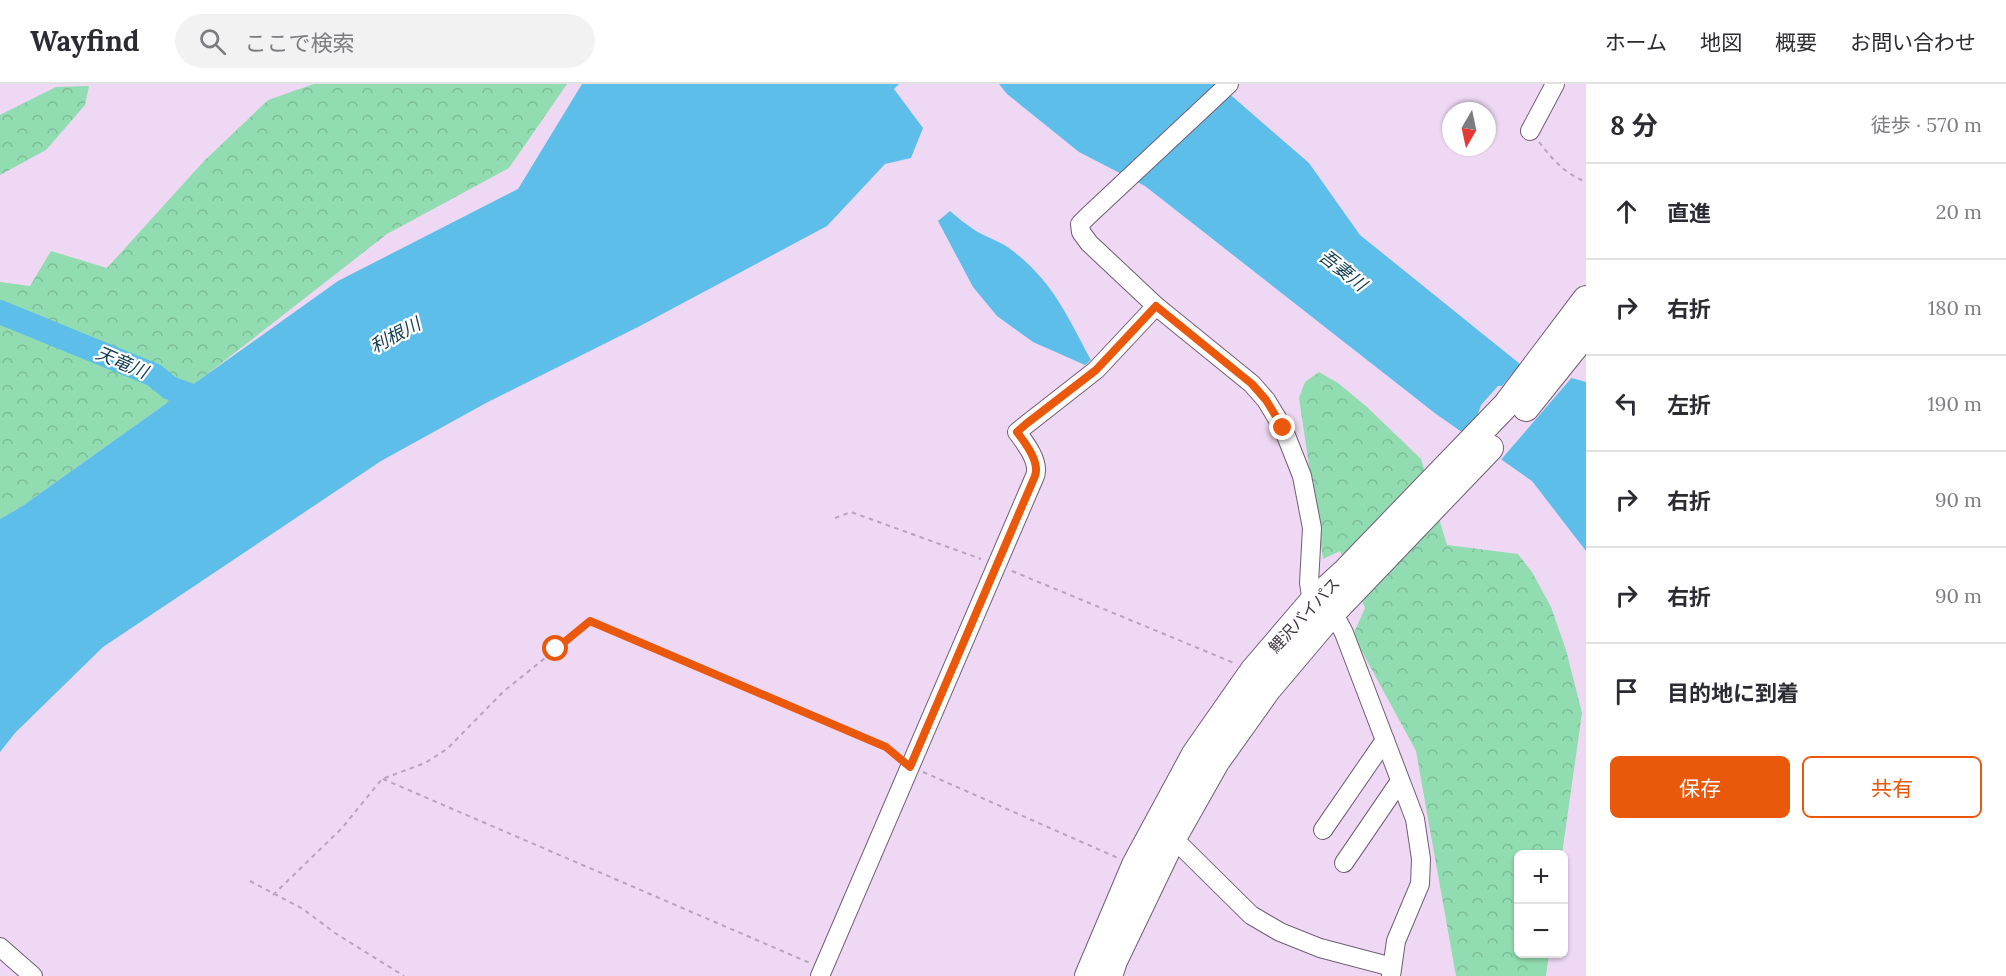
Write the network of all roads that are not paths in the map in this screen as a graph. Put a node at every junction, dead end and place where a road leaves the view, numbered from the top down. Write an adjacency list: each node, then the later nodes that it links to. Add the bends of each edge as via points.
1 (1229, 84): 5 (street, via 1080,224 1089,243)
2 (1555, 84): 3 (street)
3 (1530, 131)
4 (1586, 299): 7 (highway, 鯉沢バイパス, via 1506,405)
5 (1156, 306): 8 (street, via 1252,384 1283,428 1302,476 1312,528 1309,584); 15 (street, via 1096,370 1017,432 1037,470)
6 (1586, 333): 7 (highway, 鯉沢バイパス, via 1515,421)
7 (1350, 581): 8 (highway, 鯉沢バイパス)
8 (1322, 607): 9 (street, via 1344,633); 12 (highway, 鯉沢バイパス, via 1216,762); 18 (highway, 鯉沢バイパス, via 1253,671 1195,754 1135,865)
9 (1384, 740): 10 (street); 11 (street)
10 (1400, 781): 13 (street); 16 (street, via 1415,819 1420,884 1396,941)
11 (1323, 830)
12 (1173, 838): 16 (street, via 1251,915 1280,932); 19 (highway, 鯉沢バイパス)
13 (1344, 863)
14 (0, 947): 17 (street)
15 (821, 972)
16 (1391, 972)
17 (33, 976)
18 (1088, 976)
19 (1109, 976)

